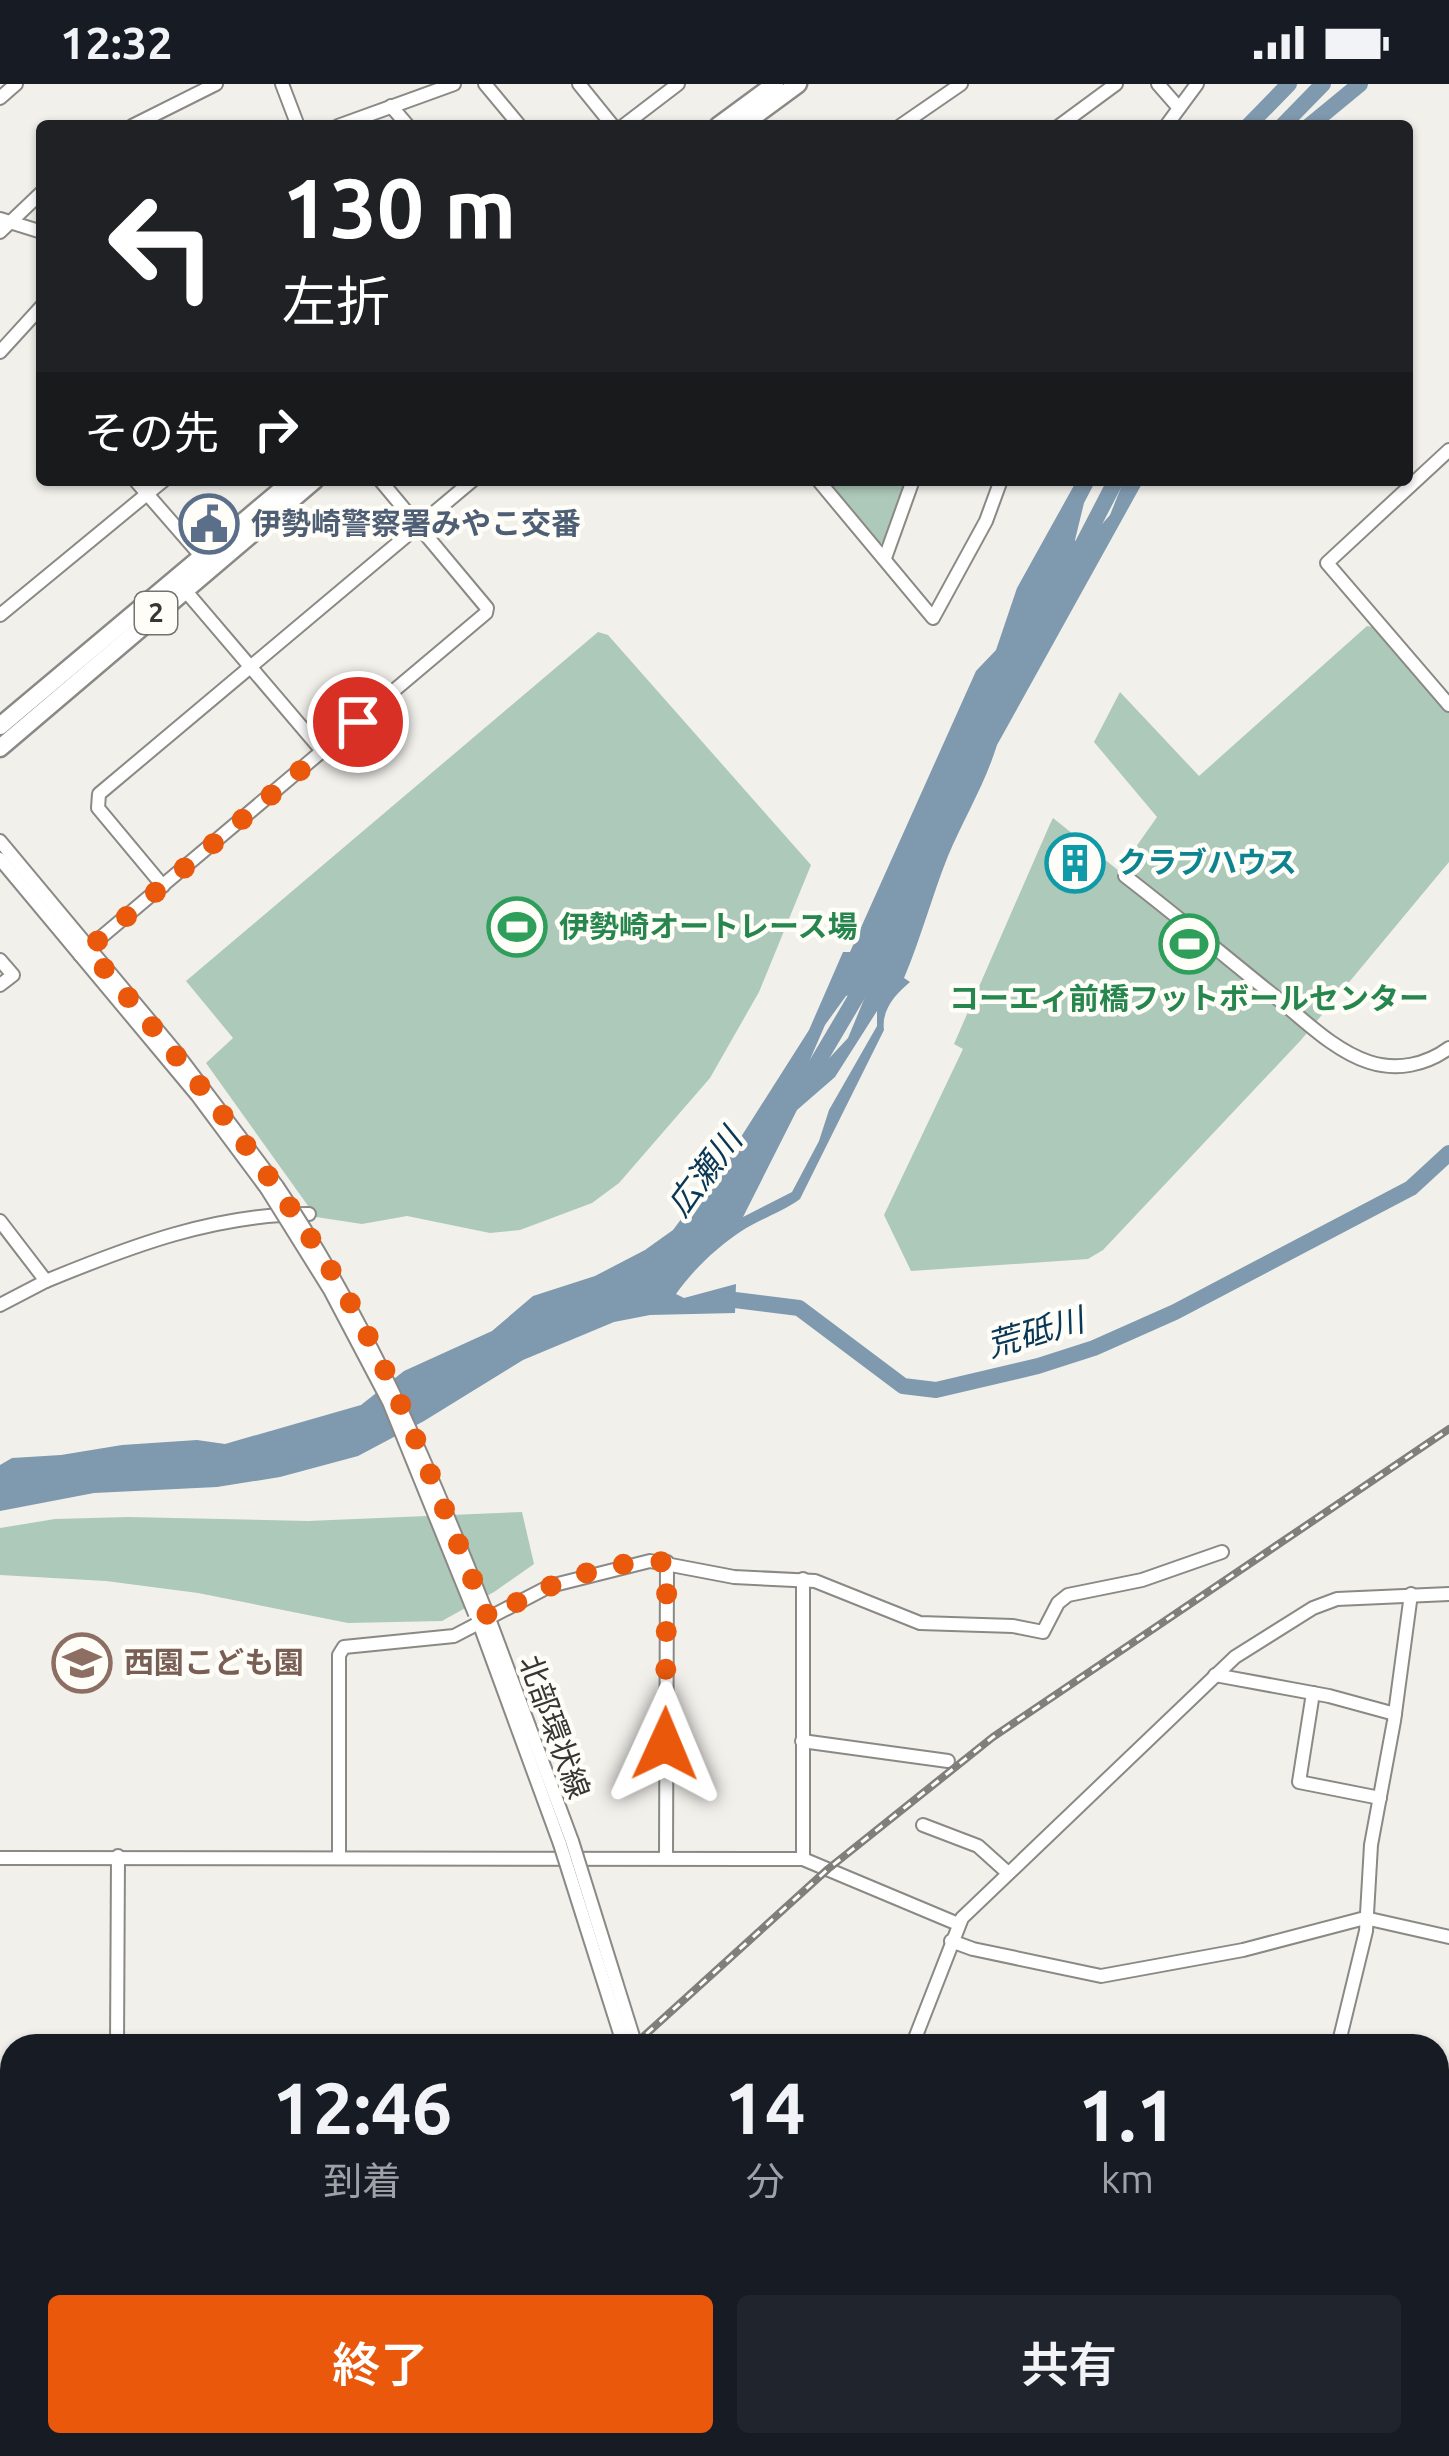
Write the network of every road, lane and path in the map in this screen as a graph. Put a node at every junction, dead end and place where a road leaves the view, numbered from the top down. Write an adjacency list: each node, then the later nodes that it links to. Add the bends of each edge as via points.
1 (16, 84): 14 (street)
2 (216, 84): 17 (street)
3 (282, 84): 18 (street)
4 (454, 84): 15 (street)
5 (485, 84): 21 (street)
6 (579, 84): 22 (street)
7 (775, 84): 24 (main road)
8 (798, 84): 25 (main road)
9 (961, 84): 26 (street)
10 (1116, 84): 27 (street)
11 (1159, 84): 16 (street)
12 (1197, 84): 16 (street)
13 (670, 86): 23 (street)
14 (0, 98)
15 (391, 106): 19 (street); 20 (street)
16 (1178, 108): 28 (street)
17 (144, 120)
18 (296, 120)
19 (354, 120)
20 (403, 120)
21 (515, 120)
22 (608, 120)
23 (630, 120)
24 (726, 120)
25 (749, 120)
26 (908, 120)
27 (1067, 120)
28 (1170, 120)
29 (36, 197): 30 (street)
30 (3, 225): 31 (street)
31 (36, 231)
32 (36, 313): 33 (street)
33 (0, 352)
34 (1449, 450): 35 (street)
35 (1413, 482)
36 (140, 486): 46 (street)
37 (157, 486): 46 (street)
38 (286, 486): 48 (main road, 2)
39 (308, 486): 50 (main road, 2)
40 (385, 486): 47 (street)
41 (465, 486): 47 (street)
42 (823, 486): 49 (street)
43 (912, 486): 49 (street)
44 (999, 486): 49 (street, via 933,618)
45 (1408, 486): 53 (street, via 1327,563)
46 (147, 494): 48 (street); 51 (street)
47 (419, 526): 52 (street); 56 (street, via 486,613)
48 (202, 557): 54 (main road, 2)
49 (885, 558)
50 (184, 589): 52 (street); 55 (main road, 2)
51 (0, 615)
52 (250, 667): 56 (street); 60 (street, via 97,796 98,808)
53 (1449, 705)
54 (0, 727)
55 (0, 748)
56 (323, 752): 60 (street)
57 (0, 842): 61 (street, 北部環状線)
58 (0, 859): 61 (street, 北部環状線)
59 (1125, 876): 64 (street, via 1355,1056 1403,1066)
60 (163, 886): 61 (street)
61 (84, 952): 74 (street, 北部環状線, bridge, via 272,1188 388,1402)
62 (0, 960): 63 (street, via 13,975)
63 (0, 985)
64 (1449, 1048)
65 (309, 1214): 67 (street, via 154,1237)
66 (0, 1221): 67 (street)
67 (46, 1281): 68 (street)
68 (0, 1305)
69 (1222, 1552): 71 (street, via 1068,1595 1043,1632 920,1623)
70 (667, 1562): 71 (street, via 734,1577); 74 (street, via 582,1576); 86 (street)
71 (803, 1579): 78 (street)
72 (1411, 1594): 73 (street); 75 (street, via 1313,1608); 77 (street)
73 (1449, 1594)
74 (482, 1616): 82 (street, 北部環状線); 84 (street, via 443,1639 340,1651)
75 (1215, 1676): 76 (street); 88 (street)
76 (1313, 1694): 77 (street); 80 (street, via 1299,1782)
77 (1395, 1714): 80 (street)
78 (802, 1741): 79 (street); 87 (street)
79 (948, 1761)
80 (1380, 1798): 89 (street)
81 (923, 1825): 88 (street, via 978,1846)
82 (566, 1843): 94 (street, bridge); 95 (street, bridge)
83 (118, 1856): 84 (street); 85 (street); 93 (street)
84 (339, 1856): 86 (street)
85 (0, 1858)
86 (667, 1858): 87 (street)
87 (803, 1859): 90 (street)
88 (1008, 1874): 90 (street)
89 (1365, 1918): 91 (street); 92 (street, via 1101,1976); 97 (street)
90 (958, 1924): 92 (street)
91 (1449, 1937)
92 (951, 1941): 96 (street)
93 (117, 2034)
94 (621, 2034)
95 (632, 2034)
96 (916, 2034)
97 (1341, 2034)

